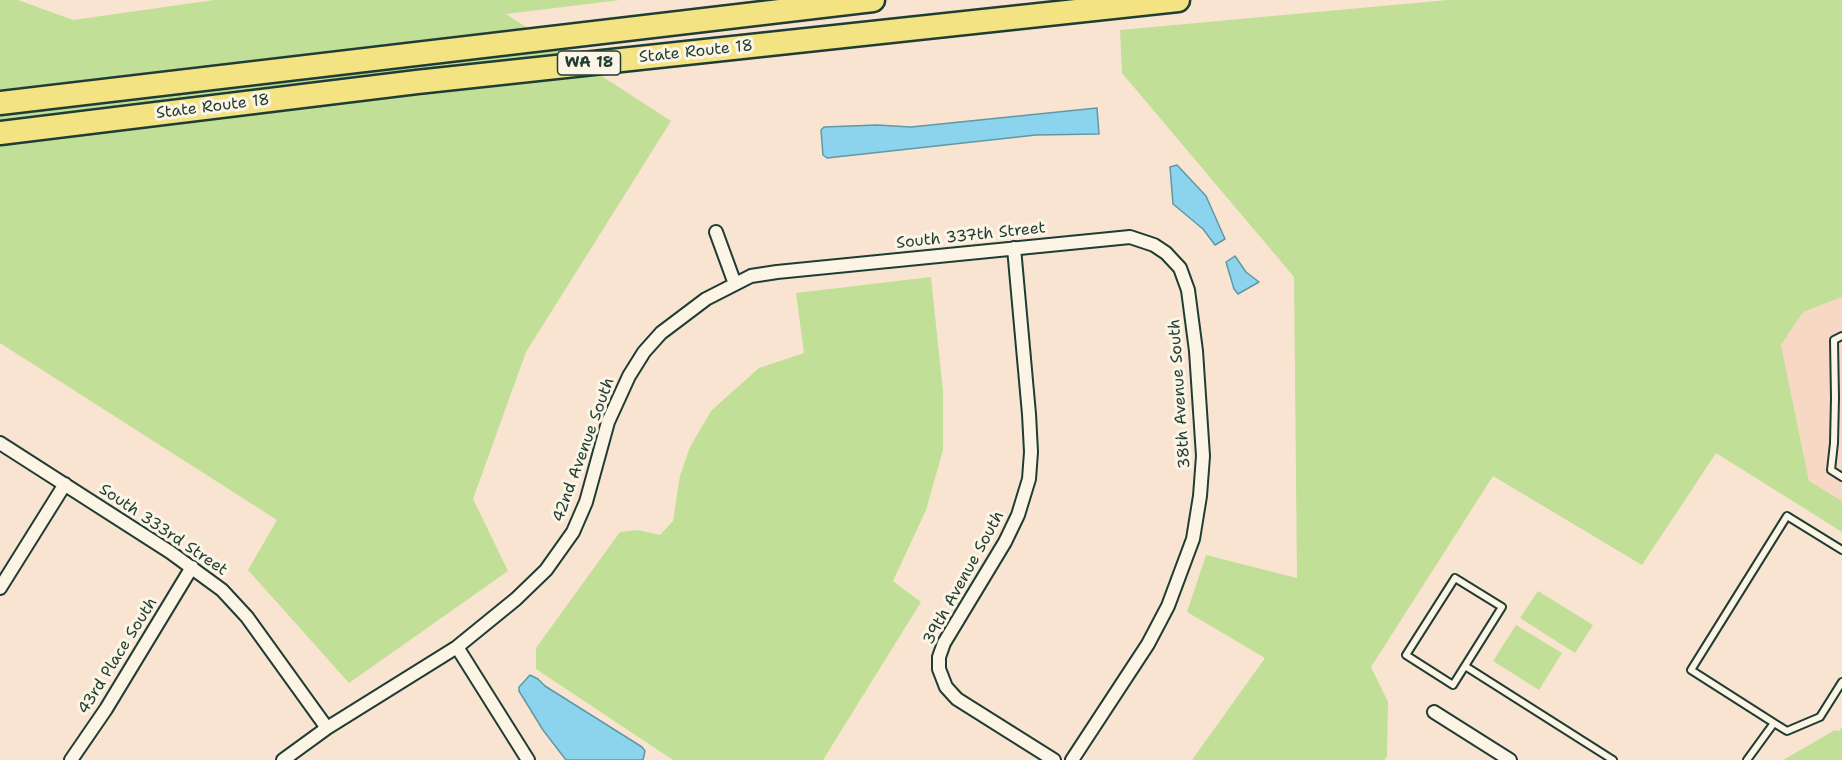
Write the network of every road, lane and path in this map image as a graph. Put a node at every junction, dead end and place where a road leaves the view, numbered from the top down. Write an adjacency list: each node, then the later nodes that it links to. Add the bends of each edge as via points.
1 (873, 0): 3 (highway, State Route 18 / WA 18)
2 (1178, 0): 4 (highway, State Route 18 / WA 18, via 428,81)
3 (0, 103)
4 (0, 133)
5 (716, 232): 9 (street)
6 (1014, 248): 7 (street, South 337th Street, via 1130,237); 8 (street, South 337th Street); 26 (street, 39th Avenue South, via 1031,442 1029,479 1005,542 944,643 939,669 946,687 957,699)
7 (1166, 253): 27 (street, 38th Avenue South, via 1180,268 1188,290 1196,351 1203,456 1194,539 1158,625)
8 (777, 272): 9 (street, 42nd Avenue South, via 751,276)
9 (735, 284): 17 (street, 42nd Avenue South, via 684,314 644,352 616,400 586,502 564,545 531,585)
10 (1842, 336): 12 (lane, via 1833,340 1831,470)
11 (0, 443): 13 (street, South 333rd Street)
12 (1842, 477)
13 (65, 484): 15 (street, South 333rd Street); 16 (street)
14 (1842, 550): 21 (lane, via 1787,516 1691,670)
15 (192, 567): 22 (street, South 333rd Street, via 239,607); 23 (street, 43rd Place South)
16 (0, 588)
17 (457, 648): 22 (street, 42nd Avenue South); 25 (street)
18 (1465, 666): 18 (lane, via 1453,685 1406,655 1455,578 1502,607); 29 (lane)
19 (1842, 682): 21 (lane, via 1820,717 1787,731)
20 (1434, 712): 28 (street)
21 (1773, 723): 30 (lane)
22 (327, 728): 24 (street, 42nd Avenue South)
23 (71, 760)
24 (284, 760)
25 (528, 760)
26 (1054, 760)
27 (1072, 760)
28 (1510, 760)
29 (1612, 760)
30 (1747, 760)

